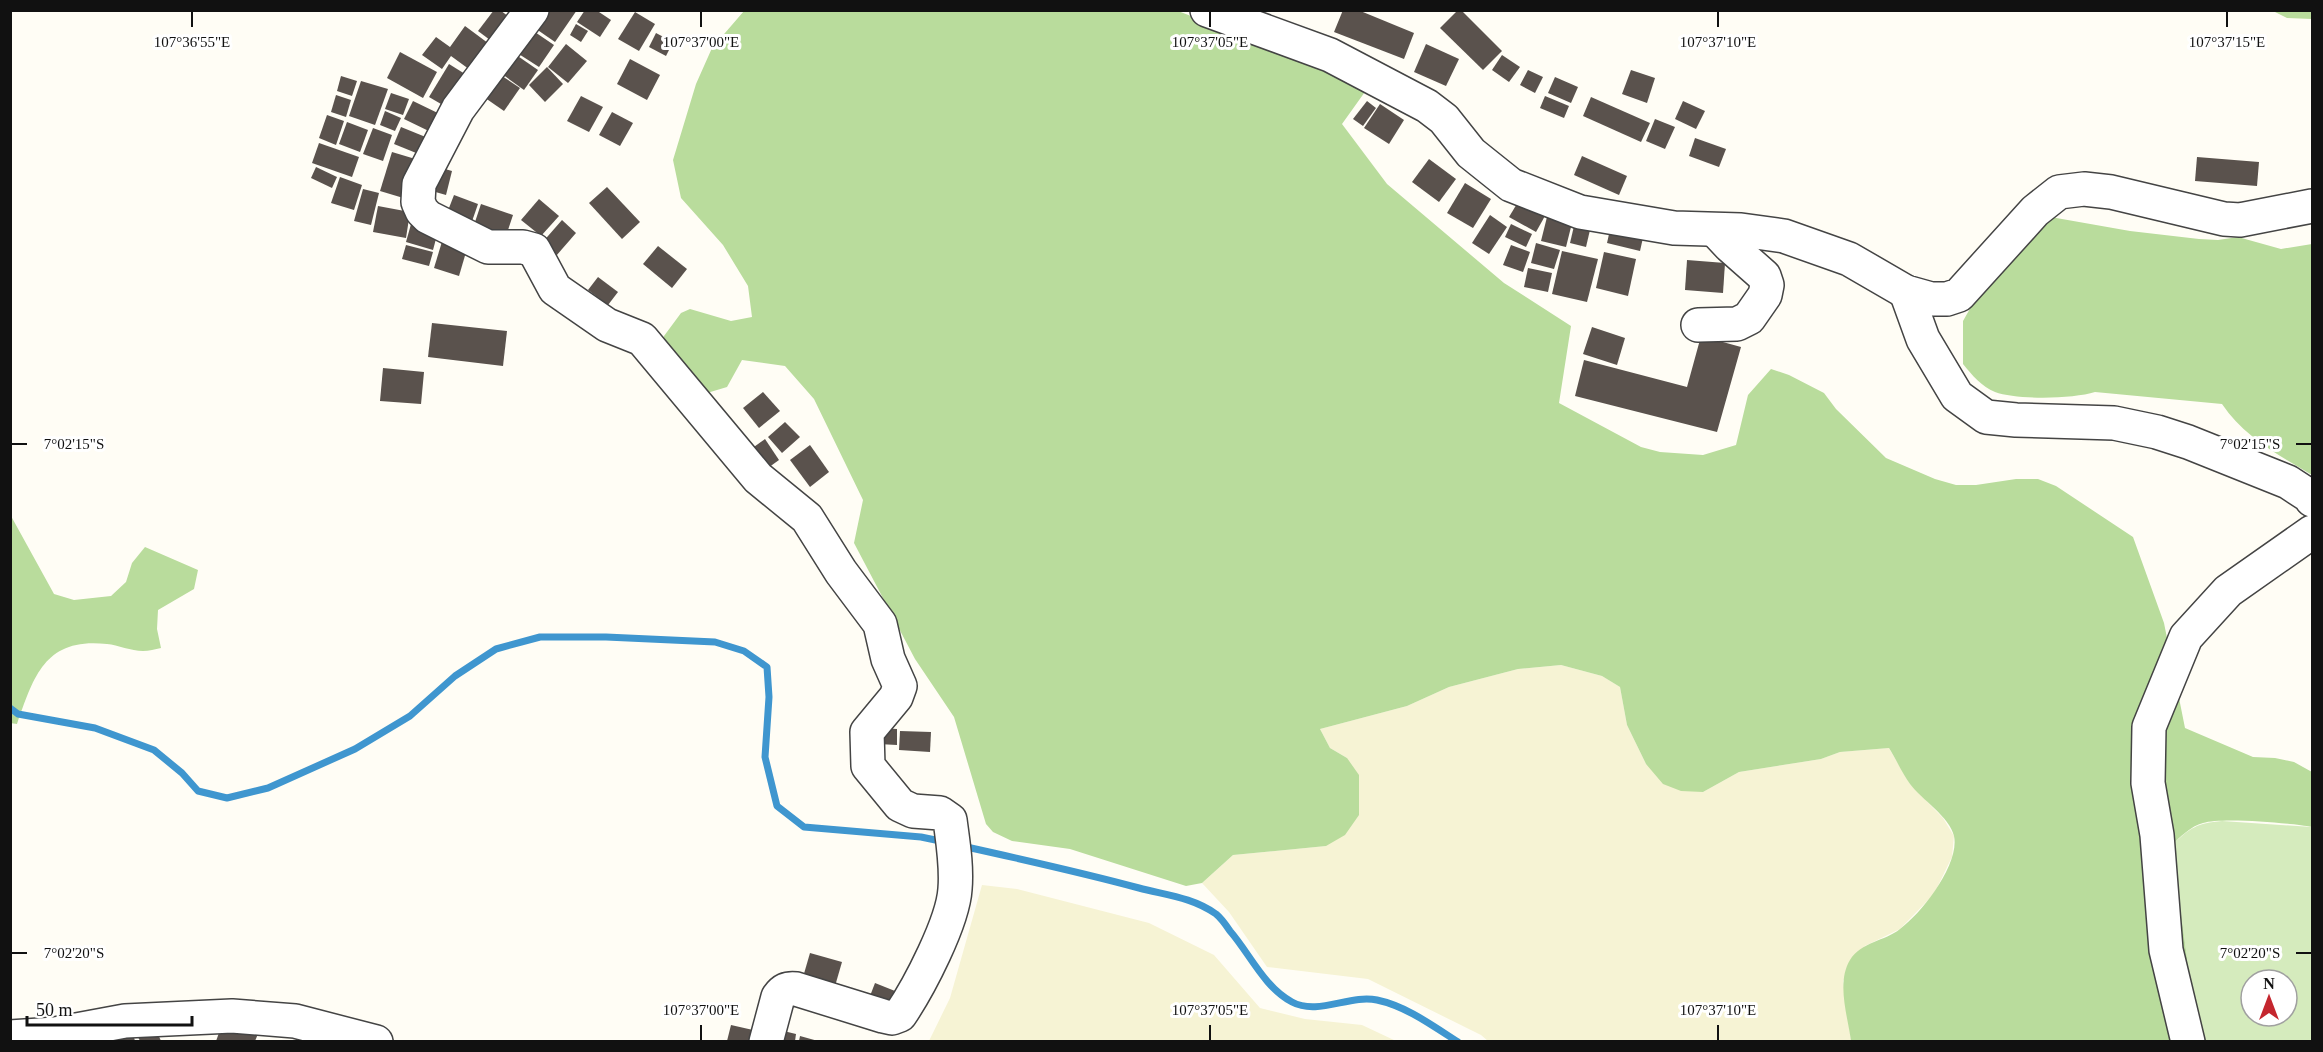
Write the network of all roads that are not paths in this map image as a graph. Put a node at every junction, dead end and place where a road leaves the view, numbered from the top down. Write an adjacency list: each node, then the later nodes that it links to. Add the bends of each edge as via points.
1 (532, 10): 12 (street, via 455,115 419,184 422,211 484,245 534,250 555,289 607,325 642,339 758,478 807,518 880,624 888,659 900,686 896,697 867,732 868,766 900,805 913,811 940,813 950,820 955,888 945,928 900,1015 883,1016 789,988 778,997)
2 (1207, 10): 4 (street, via 1330,55 1427,106 1444,119 1471,153 1511,185 1580,212 1674,228)
3 (2313, 206): 5 (street, via 2240,220 2111,192 2059,192 2035,211 1959,295 1931,299)
4 (1715, 230): 5 (street, via 1784,236 1849,259); 6 (street, via 1764,276 1767,285 1765,295 1749,318 1737,324)
5 (1906, 292): 7 (street, via 1923,339 1957,396 1986,417 2114,423 2157,432 2288,482)
6 (1698, 325)
7 (2313, 500)
8 (2313, 532): 13 (street, via 2228,591 2186,637 2149,727 2148,783 2157,835 2166,950)
9 (211, 1030): 10 (street, via 125,1021 55,1034); 11 (street, via 232,1016 295,1021)
10 (10, 1037)
11 (376, 1041)
12 (766, 1041)
13 (2188, 1041)

